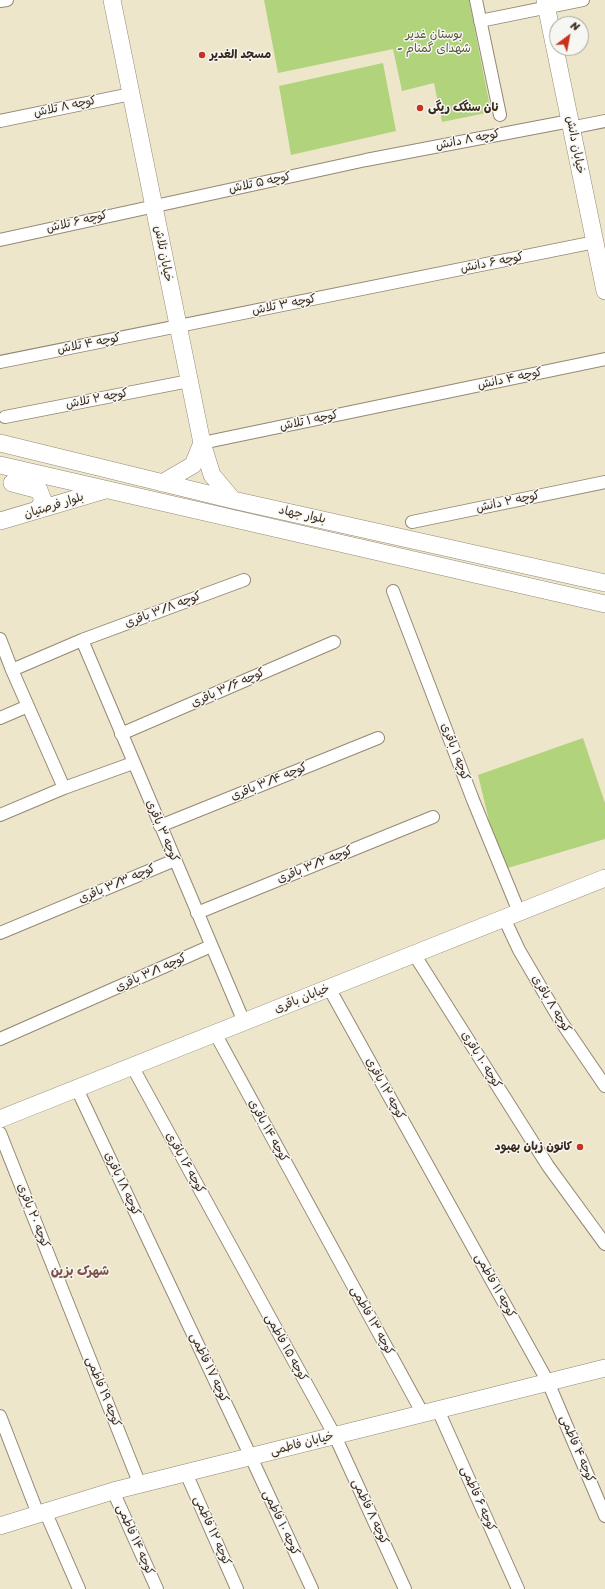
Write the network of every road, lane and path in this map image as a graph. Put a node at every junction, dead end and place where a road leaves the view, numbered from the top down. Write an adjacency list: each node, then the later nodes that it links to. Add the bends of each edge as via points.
1 (7, 0): 5 (street)
2 (112, 0): 8 (street, خیابان تلاش)
3 (476, 0): 7 (street)
4 (584, 0): 6 (street)
5 (0, 1)
6 (545, 4): 7 (street); 12 (street, خیابان دانش)
7 (480, 21): 9 (street)
8 (131, 94): 10 (street, کوچه ۸ تلاش); 14 (street, خیابان تلاش)
9 (500, 115)
10 (0, 121)
11 (605, 121): 12 (street, کوچه ۸ دانش)
12 (570, 124): 13 (street, کوچه ۸ دانش); 16 (street, خیابان دانش)
13 (366, 160): 14 (street, کوچه ۵ تلاش)
14 (154, 205): 15 (street, کوچه ۶ تلاش); 19 (street, خیابان تلاش)
15 (0, 240)
16 (595, 242): 17 (street, کوچه ۶ دانش); 18 (street, خیابان دانش)
17 (389, 284): 19 (street, کوچه ۳ تلاش)
18 (605, 291)
19 (178, 326): 21 (street, کوچه ۴ تلاش); 22 (street, خیابان تلاش)
20 (605, 359): 23 (street, کوچه ۴ دانش)
21 (0, 362)
22 (189, 381): 24 (street, کوچه ۲ تلاش); 26 (street, خیابان تلاش)
23 (416, 398): 26 (street, کوچه ۱ تلاش)
24 (5, 417)
25 (0, 443): 30 (street, بلوار جهاد)
26 (202, 443): 30 (street, via 193,465); 33 (street, خیابان تلاش, via 212,475)
27 (0, 465): 28 (street, بلوار جهاد)
28 (37, 473): 31 (street); 32 (street, بلوار جهاد)
29 (605, 482): 36 (street, کوچه ۲ دانش)
30 (162, 483): 33 (street, بلوار جهاد)
31 (6, 485): 34 (street, via 39,490 43,500)
32 (107, 490): 34 (street, بلوار فرصتیان); 40 (street, بلوار جهاد)
33 (233, 500): 38 (street, بلوار جهاد)
34 (38, 510): 35 (street, بلوار فرصتیان)
35 (0, 521)
36 (412, 522)
37 (244, 580): 42 (street, کوچه ۳/۸ باقری)
38 (604, 583)
39 (393, 591): 57 (street, کوچه ۱ باقری, via 473,800)
40 (605, 604)
41 (0, 639): 44 (street)
42 (82, 640): 44 (street, کوچه ۳/۸ باقری); 47 (street, کوچه ۳ باقری)
43 (334, 642): 47 (street, کوچه ۳/۶ باقری)
44 (12, 670): 45 (street)
45 (28, 706): 46 (street); 50 (street)
46 (0, 718)
47 (121, 734): 49 (street, کوچه ۳ باقری)
48 (378, 738): 53 (street, کوچه ۳/۴ باقری)
49 (133, 763): 50 (street); 53 (street, کوچه ۳ باقری)
50 (64, 788): 51 (street)
51 (0, 815)
52 (434, 817): 56 (street, کوچه ۳/۲ باقری)
53 (160, 826): 54 (street, کوچه ۳ باقری)
54 (175, 860): 56 (street, کوچه ۳ باقری); 58 (street, کوچه ۳/۳ باقری)
55 (605, 878): 57 (street, خیابان باقری)
56 (198, 913): 59 (street, کوچه ۳ باقری)
57 (511, 915): 60 (street, خیابان باقری); 66 (street, کوچه ۸ باقری, via 519,950 560,1020)
58 (0, 933)
59 (211, 946): 62 (street, کوچه ۳ باقری); 64 (street, کوچه ۳/۱ باقری)
60 (414, 954): 61 (street, خیابان باقری); 72 (street, کوچه ۱۰ باقری, via 548,1166)
61 (329, 988): 62 (street, خیابان باقری); 70 (street, کوچه ۱۲ باقری)
62 (244, 1022): 63 (street, خیابان باقری)
63 (215, 1033): 65 (street, خیابان باقری); 71 (street, کوچه ۱۴ باقری)
64 (0, 1038)
65 (132, 1066): 67 (street, خیابان باقری); 73 (street, کوچه ۱۶ باقری)
66 (605, 1086)
67 (76, 1089): 68 (street, خیابان باقری); 74 (street, کوچه ۱۸ باقری)
68 (0, 1119)
69 (0, 1133): 75 (street, کوچه ۲۰ باقری)
70 (442, 1190): 77 (street, کوچه ۱۱ فاطمی)
71 (322, 1228): 78 (street, کوچه ۱۳ فاطمی)
72 (605, 1244)
73 (238, 1260): 80 (street, کوچه ۱۵ فاطمی)
74 (167, 1280): 81 (street, کوچه ۱۷ فاطمی)
75 (66, 1299): 83 (street, کوچه ۱۹ فاطمی)
76 (605, 1368): 77 (street, خیابان فاطمی)
77 (548, 1382): 78 (street, خیابان فاطمی); 86 (street, کوچه ۴ فاطمی)
78 (430, 1412): 80 (street, خیابان فاطمی); 93 (street, کوچه ۶ فاطمی)
79 (0, 1416): 85 (street)
80 (334, 1436): 81 (street, خیابان فاطمی); 92 (street, کوچه ۸ فاطمی)
81 (251, 1457): 82 (street, خیابان فاطمی); 91 (street, کوچه ۱۰ فاطمی)
82 (186, 1473): 83 (street, خیابان فاطمی); 90 (street, کوچه ۱۲ فاطمی)
83 (140, 1485): 84 (street, خیابان فاطمی)
84 (113, 1492): 85 (street, خیابان فاطمی); 89 (street, کوچه ۱۴ فاطمی)
85 (41, 1512): 87 (street, خیابان فاطمی); 88 (street)
86 (605, 1516)
87 (0, 1526)
88 (79, 1589)
89 (157, 1589)
90 (237, 1589)
91 (312, 1589)
92 (405, 1589)
93 (518, 1589)

